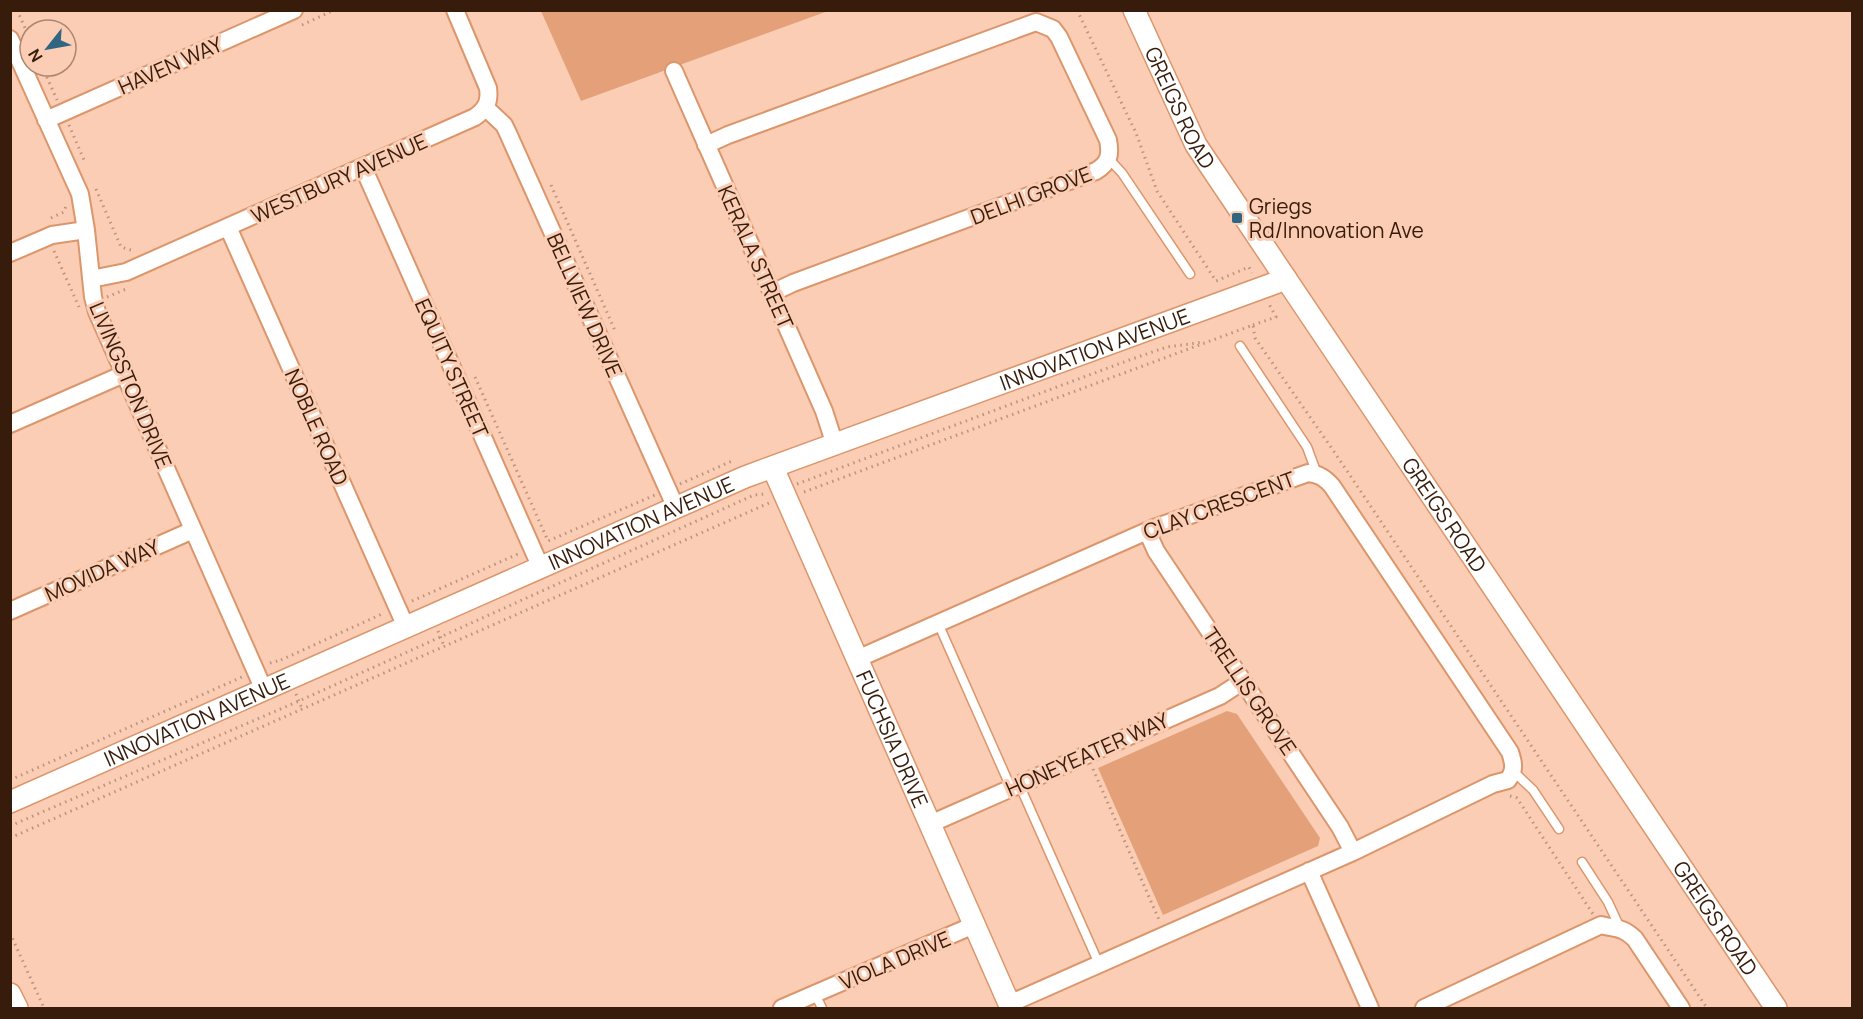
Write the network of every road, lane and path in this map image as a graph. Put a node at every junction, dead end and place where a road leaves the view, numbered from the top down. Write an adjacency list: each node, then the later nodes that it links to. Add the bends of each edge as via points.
1 (294, 10): 10 (street, HAVEN WAY)
2 (454, 10): 9 (street, via 488,88)
3 (1077, 10): 26 (path, via 1136,133 1157,191 1216,281 1249,267)
4 (1134, 10): 25 (street, GREIGS ROAD, via 1196,145)
5 (1043, 17): 12 (street, DELHI GROVE); 13 (street, DELHI GROVE, via 1059,37 1103,130 1110,149)
6 (10, 39): 11 (street, LIVINGSTON DRIVE)
7 (674, 71): 12 (street, KERALA STREET)
8 (47, 78): 10 (path)
9 (486, 108): 15 (street, WESTBURY AVENUE, via 467,121); 39 (street, BELLVIEW DRIVE, via 507,131)
10 (63, 113): 11 (street, HAVEN WAY); 14 (path)
11 (46, 120): 20 (street, LIVINGSTON DRIVE, via 80,194)
12 (706, 145): 27 (street, KERALA STREET)
13 (1109, 159): 23 (lane); 27 (street, DELHI GROVE, via 1096,171)
14 (83, 160)
15 (363, 167): 19 (street, WESTBURY AVENUE); 42 (street, EQUITY STREET)
16 (93, 182): 21 (path, via 121,247 133,252)
17 (67, 202): 18 (path, via 64,212)
18 (49, 219)
19 (228, 226): 24 (street, WESTBURY AVENUE, via 126,272); 45 (street, NOBLE ROAD)
20 (86, 230): 22 (street, via 52,235); 24 (street, LIVINGSTON DRIVE)
21 (140, 249)
22 (10, 253)
23 (1190, 274)
24 (91, 279): 32 (street, LIVINGSTON DRIVE, via 97,312)
25 (1286, 279): 26 (street, INNOVATION AVENUE); 80 (street, GREIGS ROAD)
26 (1261, 288): 28 (path, via 1276,317); 34 (street, INNOVATION AVENUE)
27 (772, 293): 34 (street, KERALA STREET)
28 (1253, 325): 29 (path); 79 (path, via 1255,339)
29 (1215, 340): 38 (path, via 809,491); 38 (path, via 1167,347 1132,359 805,479)
30 (1240, 346): 37 (lane, via 1306,447)
31 (471, 369): 39 (path, via 549,541)
32 (124, 374): 33 (street); 40 (street, LIVINGSTON DRIVE)
33 (10, 423)
34 (836, 445): 36 (street, INNOVATION AVENUE)
35 (732, 461): 39 (path)
36 (773, 468): 38 (street, FUCHSIA DRIVE); 39 (street, INNOVATION AVENUE)
37 (1317, 474): 41 (street, CLAY CRESCENT, via 1299,475); 52 (street, CLAY CRESCENT, via 1332,486 1510,752)
38 (784, 494): 46 (street, FUCHSIA DRIVE); 58 (path, via 754,495 299,701); 60 (path)
39 (672, 499): 42 (street, INNOVATION AVENUE)
40 (193, 530): 43 (street, MOVIDA WAY); 48 (street, LIVINGSTON DRIVE)
41 (1147, 531): 44 (street, CLAY CRESCENT); 49 (street, TRELLIS GROVE, via 1156,551)
42 (541, 568): 45 (street, INNOVATION AVENUE)
43 (10, 611)
44 (938, 623): 46 (street, CLAY CRESCENT); 55 (lane)
45 (406, 627): 50 (street, INNOVATION AVENUE)
46 (857, 659): 57 (street, FUCHSIA DRIVE)
47 (271, 664): 48 (path)
48 (255, 671): 50 (street, LIVINGSTON DRIVE); 53 (path)
49 (1243, 681): 51 (street, HONEYEATER WAY, via 1220,696); 61 (street, TRELLIS GROVE)
50 (264, 690): 56 (street, INNOVATION AVENUE)
51 (1086, 755): 55 (street, HONEYEATER WAY); 68 (path)
52 (1514, 772): 54 (street, via 1508,780); 59 (lane, CLAY CRESCENT, via 1533,790)
53 (10, 780)
54 (1493, 784): 61 (street); 65 (path, via 1500,798 1517,798)
55 (1015, 786): 57 (street, HONEYEATER WAY); 69 (lane)
56 (10, 802)
57 (930, 824): 64 (street, FUCHSIA DRIVE)
58 (10, 826)
59 (1559, 829)
60 (10, 838)
61 (1353, 852): 63 (street)
62 (1582, 861): 66 (lane)
63 (1309, 871): 68 (street); 76 (street)
64 (974, 925): 71 (street, VIOLA DRIVE); 72 (street, FUCHSIA DRIVE)
65 (1601, 926): 66 (street); 77 (street)
66 (1620, 928): 78 (street, via 1635,939)
67 (10, 933): 74 (path)
68 (1166, 935): 69 (street)
69 (1099, 964): 72 (street)
70 (10, 994): 73 (street)
71 (819, 1001): 75 (street, VIOLA DRIVE)
72 (1010, 1006)
73 (17, 1008)
74 (44, 1008)
75 (782, 1008)
76 (1370, 1008)
77 (1424, 1008)
78 (1682, 1008)
79 (1707, 1008)
80 (1776, 1008)

